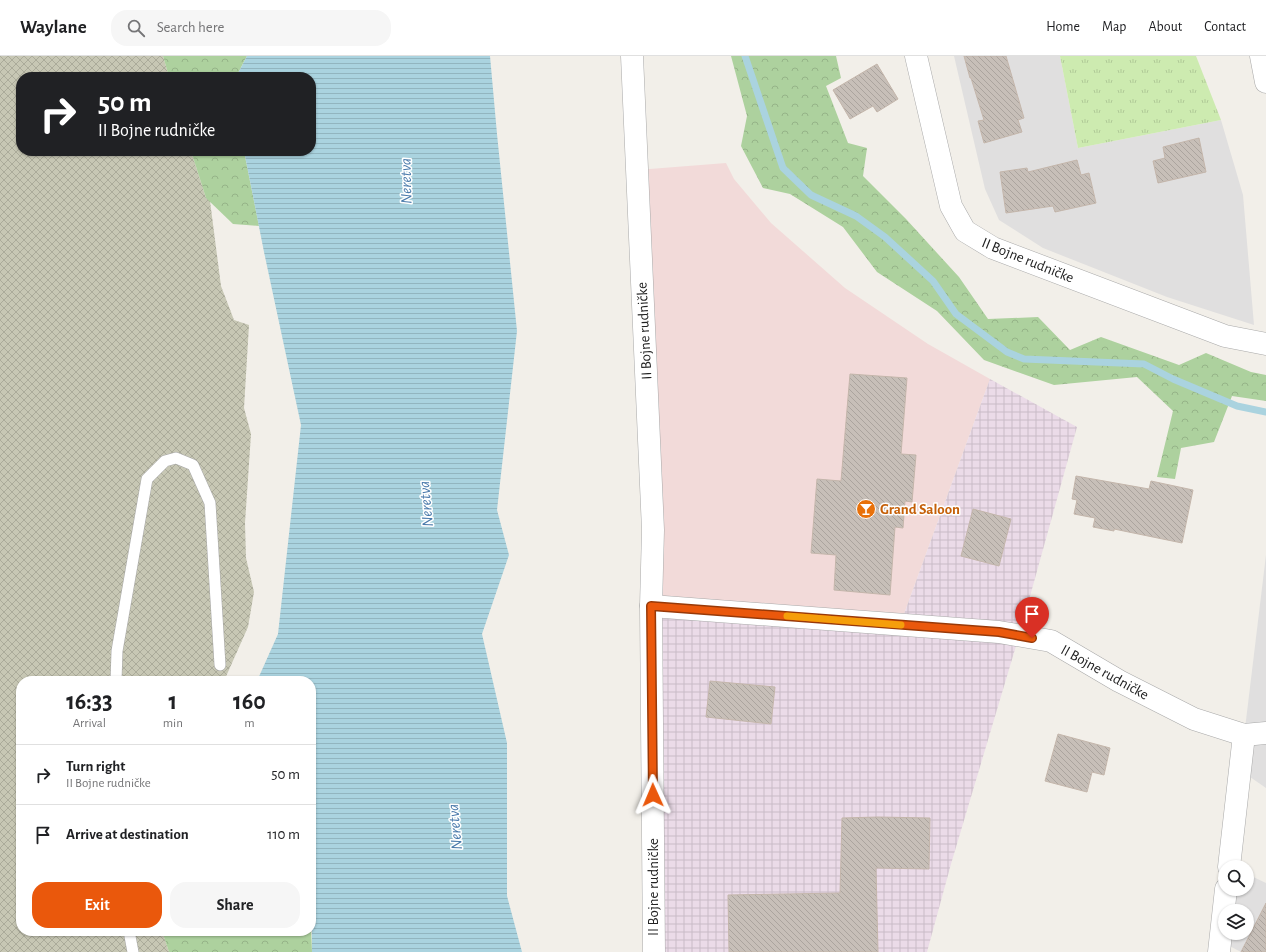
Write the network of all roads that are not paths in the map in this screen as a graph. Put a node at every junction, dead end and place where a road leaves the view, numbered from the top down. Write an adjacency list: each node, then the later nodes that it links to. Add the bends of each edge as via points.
1 (632, 56): 6 (street, II Bojne rudničke, via 653,530)
2 (916, 56): 5 (street, II Bojne rudničke, via 951,206 965,231 993,248 1224,336)
3 (1261, 56): 4 (street)
4 (1266, 82)
5 (1266, 344)
6 (651, 606): 10 (street, II Bojne rudničke, via 999,632 1050,641 1119,681 1194,719); 15 (street, II Bojne rudničke)
7 (220, 665): 8 (lane, via 210,503 193,465 176,458 165,461 147,479 117,652)
8 (116, 676)
9 (1266, 733): 10 (street, II Bojne rudničke)
10 (1244, 735): 11 (street)
11 (1230, 860)
12 (1225, 896): 16 (street)
13 (130, 936): 14 (lane)
14 (132, 952)
15 (654, 952)
16 (1219, 952)

